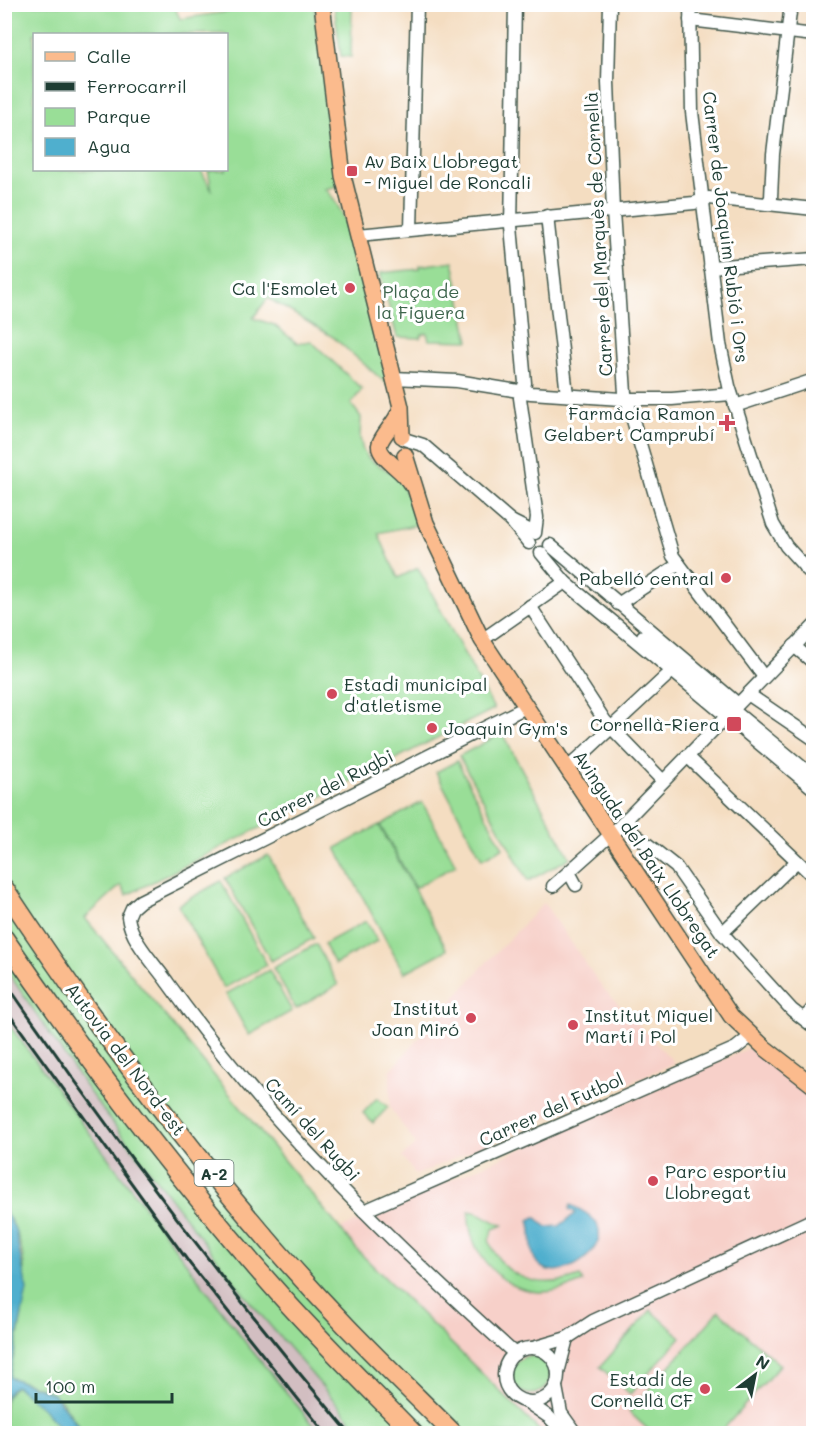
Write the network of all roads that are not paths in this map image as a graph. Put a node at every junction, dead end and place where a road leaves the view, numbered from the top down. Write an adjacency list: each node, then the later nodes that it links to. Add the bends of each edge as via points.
1 (322, 4): 17 (main road, via 343,176)
2 (417, 4): 16 (street)
3 (515, 4): 15 (street)
4 (610, 4): 13 (street, Carrer del Marquès de Cornellà, via 608,82)
5 (690, 4): 7 (street, Carrer de Joaquim Rubió i Ors)
6 (791, 4): 8 (street)
7 (690, 20): 8 (street); 10 (street, Carrer de Joaquim Rubió i Ors, via 692,112)
8 (788, 32): 9 (street); 11 (street, via 771,198)
9 (813, 35)
10 (702, 201): 11 (street, via 710,198); 13 (street); 19 (street, Carrer de Joaquim Rubió i Ors)
11 (767, 204): 12 (street)
12 (813, 209)
13 (613, 211): 14 (street); 24 (street, Carrer del Marquès de Cornellà)
14 (547, 216): 15 (street); 23 (street)
15 (510, 219): 16 (street); 22 (street)
16 (411, 229): 17 (street)
17 (358, 235): 20 (main road)
18 (813, 259): 19 (street)
19 (710, 267): 25 (street, Carrer de Joaquim Rubió i Ors, via 720,344)
20 (394, 378): 22 (street); 26 (main road, via 401,407)
21 (813, 380): 25 (street)
22 (523, 390): 23 (street); 29 (street, via 520,398 537,517)
23 (567, 395): 24 (street)
24 (627, 399): 25 (street); 31 (street, Carrer del Marquès de Cornellà, via 673,556)
25 (733, 400): 32 (street, Carrer de Joaquim Rubió i Ors, via 773,524 786,546)
26 (401, 443): 27 (main road, via 400,460); 27 (main road, via 381,441 379,449); 28 (main road, Avinguda del Baix Llobregat); 29 (street, via 428,450)
27 (390, 461): 28 (main road, Avinguda del Baix Llobregat, via 402,470)
28 (416, 491): 37 (main road, Avinguda del Baix Llobregat, via 426,523)
29 (532, 538): 30 (street, via 532,550); 30 (street, via 547,535)
30 (547, 550): 33 (street); 34 (street); 44 (street, via 569,575)
31 (679, 564): 34 (street); 41 (street, Carrer del Marquès de Cornellà)
32 (810, 568)
33 (565, 582): 35 (street); 40 (street)
34 (618, 604): 44 (street)
35 (530, 606): 37 (street); 45 (street)
36 (813, 626): 38 (street)
37 (482, 640): 43 (main road, Avinguda del Baix Llobregat)
38 (794, 646): 39 (street); 41 (street)
39 (813, 663)
40 (672, 671): 44 (street); 45 (street)
41 (764, 677): 42 (street)
42 (748, 694): 44 (street); 46 (street)
43 (526, 706): 48 (main road, Avinguda del Baix Llobregat); 62 (street, Carrer del Rugbi)
44 (732, 710): 47 (street); 49 (street); 51 (street)
45 (611, 728): 48 (street); 50 (street)
46 (813, 739)
47 (687, 756): 50 (street); 56 (street)
48 (567, 769): 54 (main road, Avinguda del Baix Llobregat)
49 (813, 777)
50 (663, 781): 52 (street)
51 (813, 789)
52 (627, 818): 53 (street); 54 (street)
53 (633, 833): 55 (street); 63 (street, via 676,867)
54 (609, 834): 55 (main road, Avinguda del Baix Llobregat); 57 (street)
55 (621, 851): 67 (main road, Avinguda del Baix Llobregat, via 731,1017)
56 (797, 861): 58 (street); 63 (street)
57 (569, 872): 59 (street); 60 (street)
58 (813, 877)
59 (576, 885)
60 (553, 886)
61 (4, 888): 78 (highway, Autovia del Nord-est / A-2, via 128,1064 275,1247 347,1327)
62 (140, 901): 69 (street, Camí del Rugbi, via 130,912 129,924 174,991 272,1112)
63 (722, 933): 66 (street)
64 (4, 938): 77 (highway, Autovia del Nord-est / A-2, via 53,1010 190,1189 281,1296)
65 (813, 1007): 66 (street)
66 (809, 1023)
67 (751, 1036): 68 (main road, Avinguda del Baix Llobregat); 69 (street, Carrer del Futbol, via 736,1048)
68 (813, 1086)
69 (364, 1211): 73 (street, Camí del Rugbi)
70 (813, 1219): 71 (street, via 593,1320)
71 (567, 1338): 72 (street); 74 (street)
72 (533, 1348): 73 (street); 74 (street, via 551,1357)
73 (515, 1354): 76 (street, via 506,1366 506,1384)
74 (558, 1374): 75 (street)
75 (556, 1387): 76 (street, via 543,1400); 80 (street, via 561,1413)
76 (526, 1402): 79 (street)
77 (414, 1434)
78 (454, 1434)
79 (565, 1434)
80 (576, 1434)

